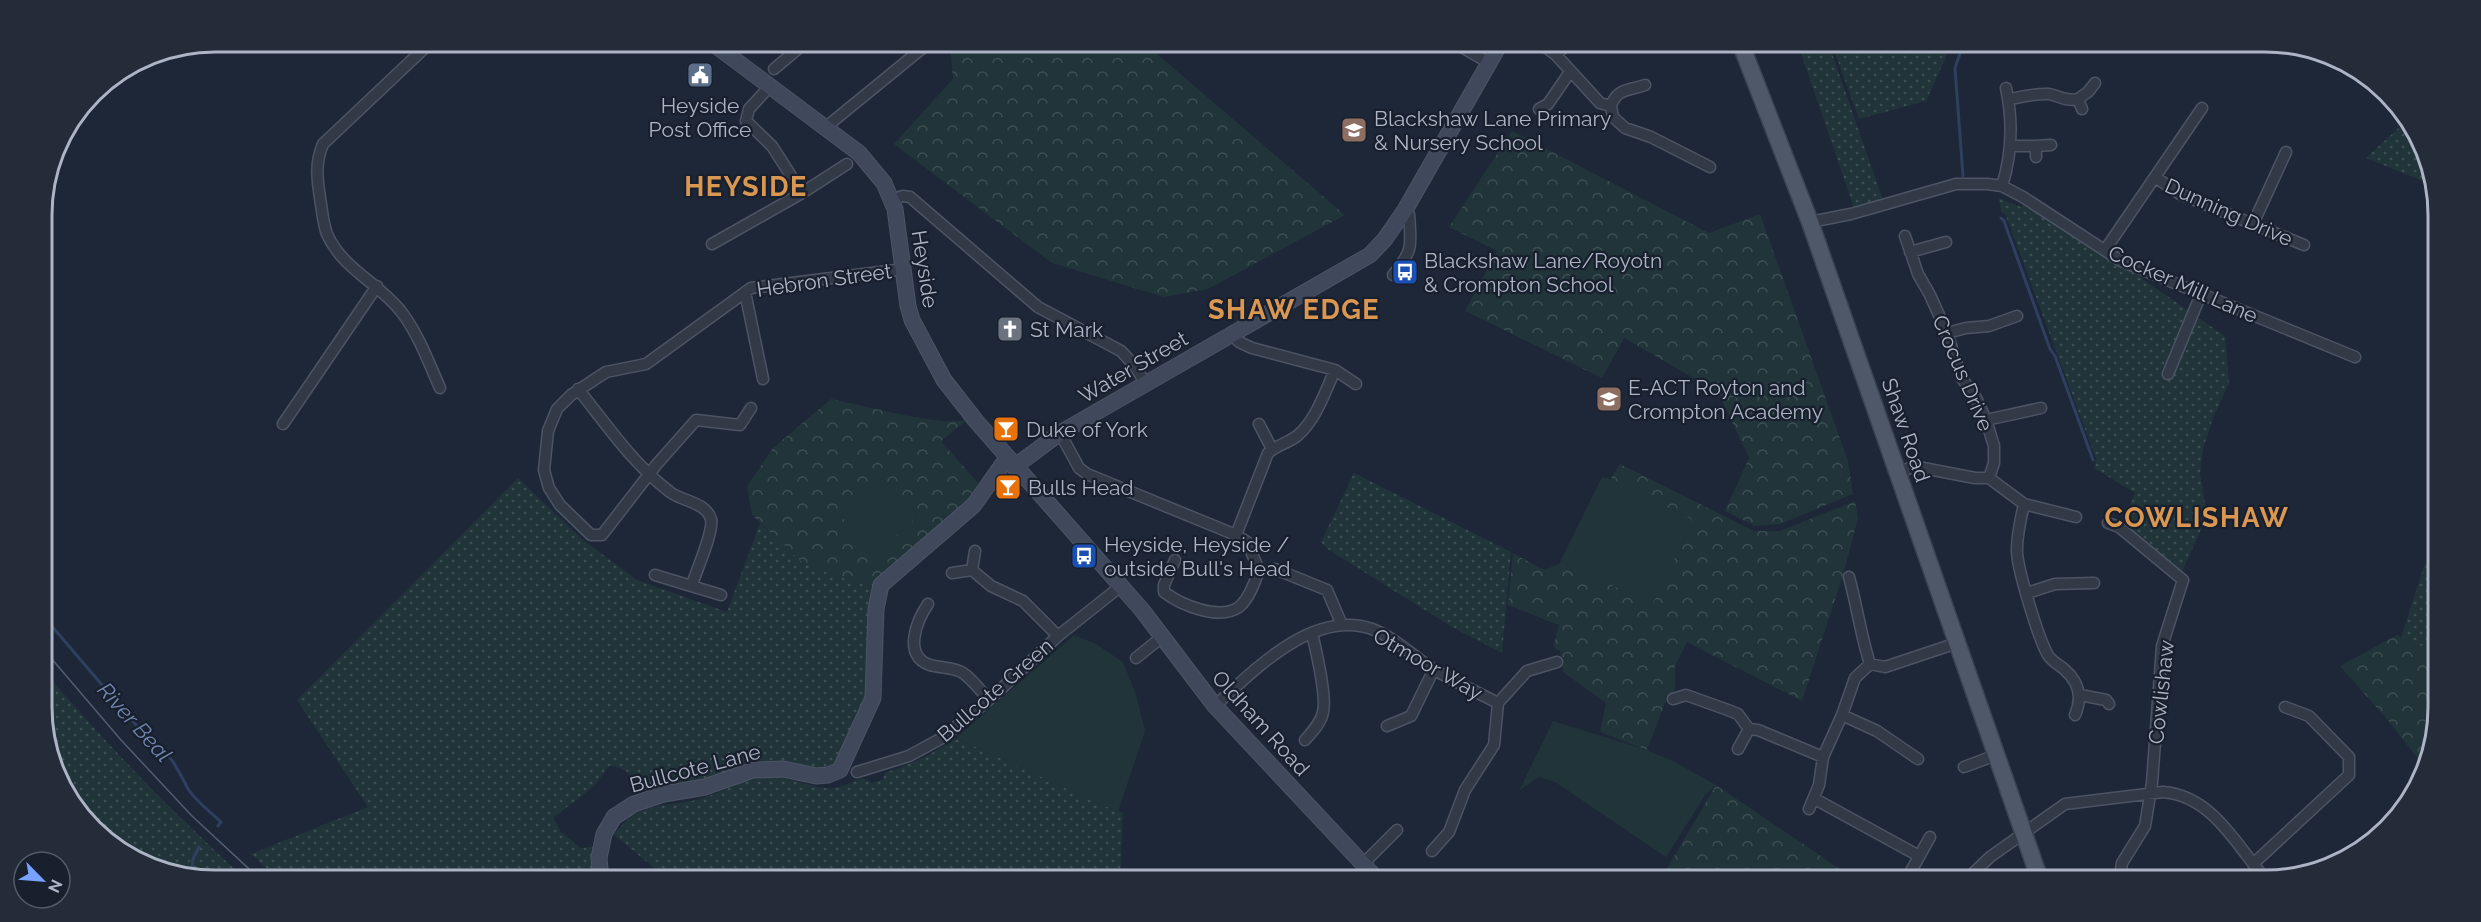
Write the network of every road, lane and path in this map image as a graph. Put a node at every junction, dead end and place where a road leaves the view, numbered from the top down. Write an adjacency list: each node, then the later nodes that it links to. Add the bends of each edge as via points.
1 (1471, 52): 11 (street)
2 (1495, 52): 11 (street)
3 (1553, 52): 10 (street)
4 (1559, 52): 10 (street)
5 (1744, 52): 33 (main road, Shaw Road)
6 (419, 53): 43 (street, via 323,144 316,159 326,232 349,265)
7 (725, 53): 15 (street, Heyside)
8 (793, 53): 12 (street)
9 (917, 53): 22 (street)
10 (1556, 55): 13 (street)
11 (1489, 63): 32 (street)
12 (774, 69)
13 (1570, 72): 19 (street, via 1600,103); 21 (street, via 1548,104)
14 (2095, 83): 18 (street, via 2080,104 2052,94)
15 (770, 86): 22 (street, Heyside); 30 (street, via 749,109 746,121 772,146)
16 (1645, 86): 19 (street, via 1623,89)
17 (2006, 88): 18 (street)
18 (2008, 99): 24 (street)
19 (1611, 106): 27 (street, via 1614,117 1625,128)
20 (2202, 108): 28 (street)
21 (1539, 109)
22 (826, 127): 31 (street, Heyside, via 870,166)
23 (2051, 145): 24 (street, via 2036,152)
24 (2011, 146): 29 (street)
25 (2286, 152): 34 (street)
26 (847, 164): 30 (street)
27 (1710, 168)
28 (2155, 177): 34 (street, Dunning Drive, via 2180,194); 39 (street)
29 (2002, 186): 33 (street, Cocker Mill Lane, via 1956,184); 39 (street, Cocker Mill Lane)
30 (802, 193): 37 (street)
31 (893, 199): 41 (street, Heyside); 53 (street, via 910,197 1038,307 1121,351)
32 (1405, 210): 42 (street, via 1409,214 1410,250); 48 (street, Water Street, via 1370,255)
33 (1810, 222): 65 (main road, Shaw Road)
34 (2253, 224): 38 (street, Dunning Drive)
35 (1905, 236): 40 (street, Crocus Drive)
36 (1946, 242): 40 (street)
37 (712, 244)
38 (2304, 245)
39 (2105, 250): 45 (street, Cocker Mill Lane, via 2121,261)
40 (1910, 252): 47 (street, Crocus Drive)
41 (904, 269): 44 (street, Hebron Street, via 751,288); 64 (street, Heyside, via 908,306 926,348 944,380)
42 (1393, 275)
43 (377, 286): 55 (street, via 411,326); 60 (street)
44 (745, 292): 52 (street); 56 (street, Hebron Street, via 646,364 606,372)
45 (2201, 294): 49 (street, Cocker Mill Lane); 51 (street)
46 (2017, 316): 47 (street, via 1989,326)
47 (1947, 333): 59 (street, Crocus Drive, via 1961,377)
48 (1231, 334): 50 (street, via 1252,348); 53 (street, Water Street)
49 (2355, 357)
50 (1335, 370): 54 (street); 63 (street, via 1306,426 1297,436)
51 (2168, 374)
52 (763, 379)
53 (1146, 384): 62 (street, Water Street)
54 (1356, 384)
55 (440, 388)
56 (578, 389): 66 (street); 66 (street, Hebron Street, via 557,409 548,431 544,470 560,505 591,534 602,535)
57 (751, 408): 66 (street, via 740,425 696,420)
58 (2041, 408): 59 (street)
59 (1986, 420): 67 (street, Crocus Drive, via 1994,446)
60 (283, 424)
61 (1259, 424): 63 (street)
62 (1060, 433): 64 (street, Water Street); 71 (street, via 1079,468 1087,474)
63 (1270, 451): 71 (street)
64 (1011, 463): 81 (street, Heyside); 126 (street, Bullcote Lane, via 1002,465 974,505 881,585 876,609 873,698 840,770 816,776 783,769 753,770 705,788 664,794 634,804 614,817 604,834)
65 (1897, 473): 67 (street, via 1923,468); 89 (main road, Shaw Road)
66 (649, 474): 80 (street, via 674,496 707,512 711,520)
67 (1989, 478): 68 (street)
68 (2024, 504): 69 (street); 82 (street, via 2016,550)
69 (2076, 517)
70 (2108, 523): 112 (street, Cowlishaw, via 2119,527 2183,580 2162,646)
71 (1236, 535): 73 (street, via 1247,542 1259,570 1237,609 1211,612 1164,592)
72 (975, 551): 75 (street)
73 (1175, 560)
74 (1275, 569): 85 (street, via 1327,590)
75 (972, 570): 76 (street); 87 (street, via 991,586 1023,601)
76 (952, 573)
77 (655, 576): 80 (street)
78 (1849, 577): 92 (street)
79 (2094, 583): 82 (street, via 2055,584)
80 (692, 585): 83 (street)
81 (1121, 586): 87 (street, Bullcote Green); 88 (street, Oldham Road)
82 (2027, 593): 94 (street, via 2048,656 2067,671)
83 (721, 595)
84 (928, 604): 96 (street, via 915,630 914,642 921,659 961,671)
85 (1342, 625): 86 (street, Otmoor Way); 93 (street, Otmoor Way, via 1372,629)
86 (1312, 633): 99 (street, Otmoor Way, via 1281,649); 105 (street, via 1324,712)
87 (1058, 636): 96 (street, Bullcote Green)
88 (1162, 637): 90 (street); 99 (street, Oldham Road)
89 (1957, 643): 92 (street, via 1884,667); 107 (main road, Shaw Road)
90 (1136, 658)
91 (1557, 662): 97 (street, via 1527,671)
92 (1870, 664): 101 (street, via 1855,678)
93 (1434, 669): 97 (street, Otmoor Way); 103 (street, via 1411,716)
94 (2080, 695): 98 (street); 102 (street)
95 (1673, 699): 104 (street, via 1686,695 1728,710 1738,714)
96 (989, 700): 111 (street, Bullcote Green, via 926,748)
97 (1498, 703): 116 (street, Otmoor Way, via 1494,744 1465,790 1449,832)
98 (2109, 704)
99 (1215, 706): 119 (street, Oldham Road)
100 (2285, 707): 118 (street, via 2309,716 2349,758 2349,775)
101 (1842, 715): 108 (street); 109 (street, via 1877,731)
102 (2075, 715)
103 (1387, 726)
104 (1749, 729): 106 (street); 108 (street)
105 (1305, 740)
106 (1738, 749)
107 (1996, 755): 110 (street); 114 (main road, Shaw Road)
108 (1823, 757): 117 (street, via 1820,784 1812,804)
109 (1918, 759)
110 (1964, 767)
111 (856, 772)
112 (2150, 793): 114 (street, via 2065,804); 118 (street, via 2179,793 2193,800 2230,831); 124 (street, via 2145,826)
113 (1397, 830): 119 (street)
114 (2024, 834): 122 (street); 123 (main road, Shaw Road)
115 (1930, 837): 117 (street)
116 (1432, 851)
117 (1919, 856): 121 (street)
118 (2253, 864): 125 (street)
119 (1362, 865): 120 (street, Oldham Road)
120 (1367, 869)
121 (1912, 869)
122 (1977, 869)
123 (2036, 869)
124 (2121, 869)
125 (2257, 869)
126 (600, 870)

